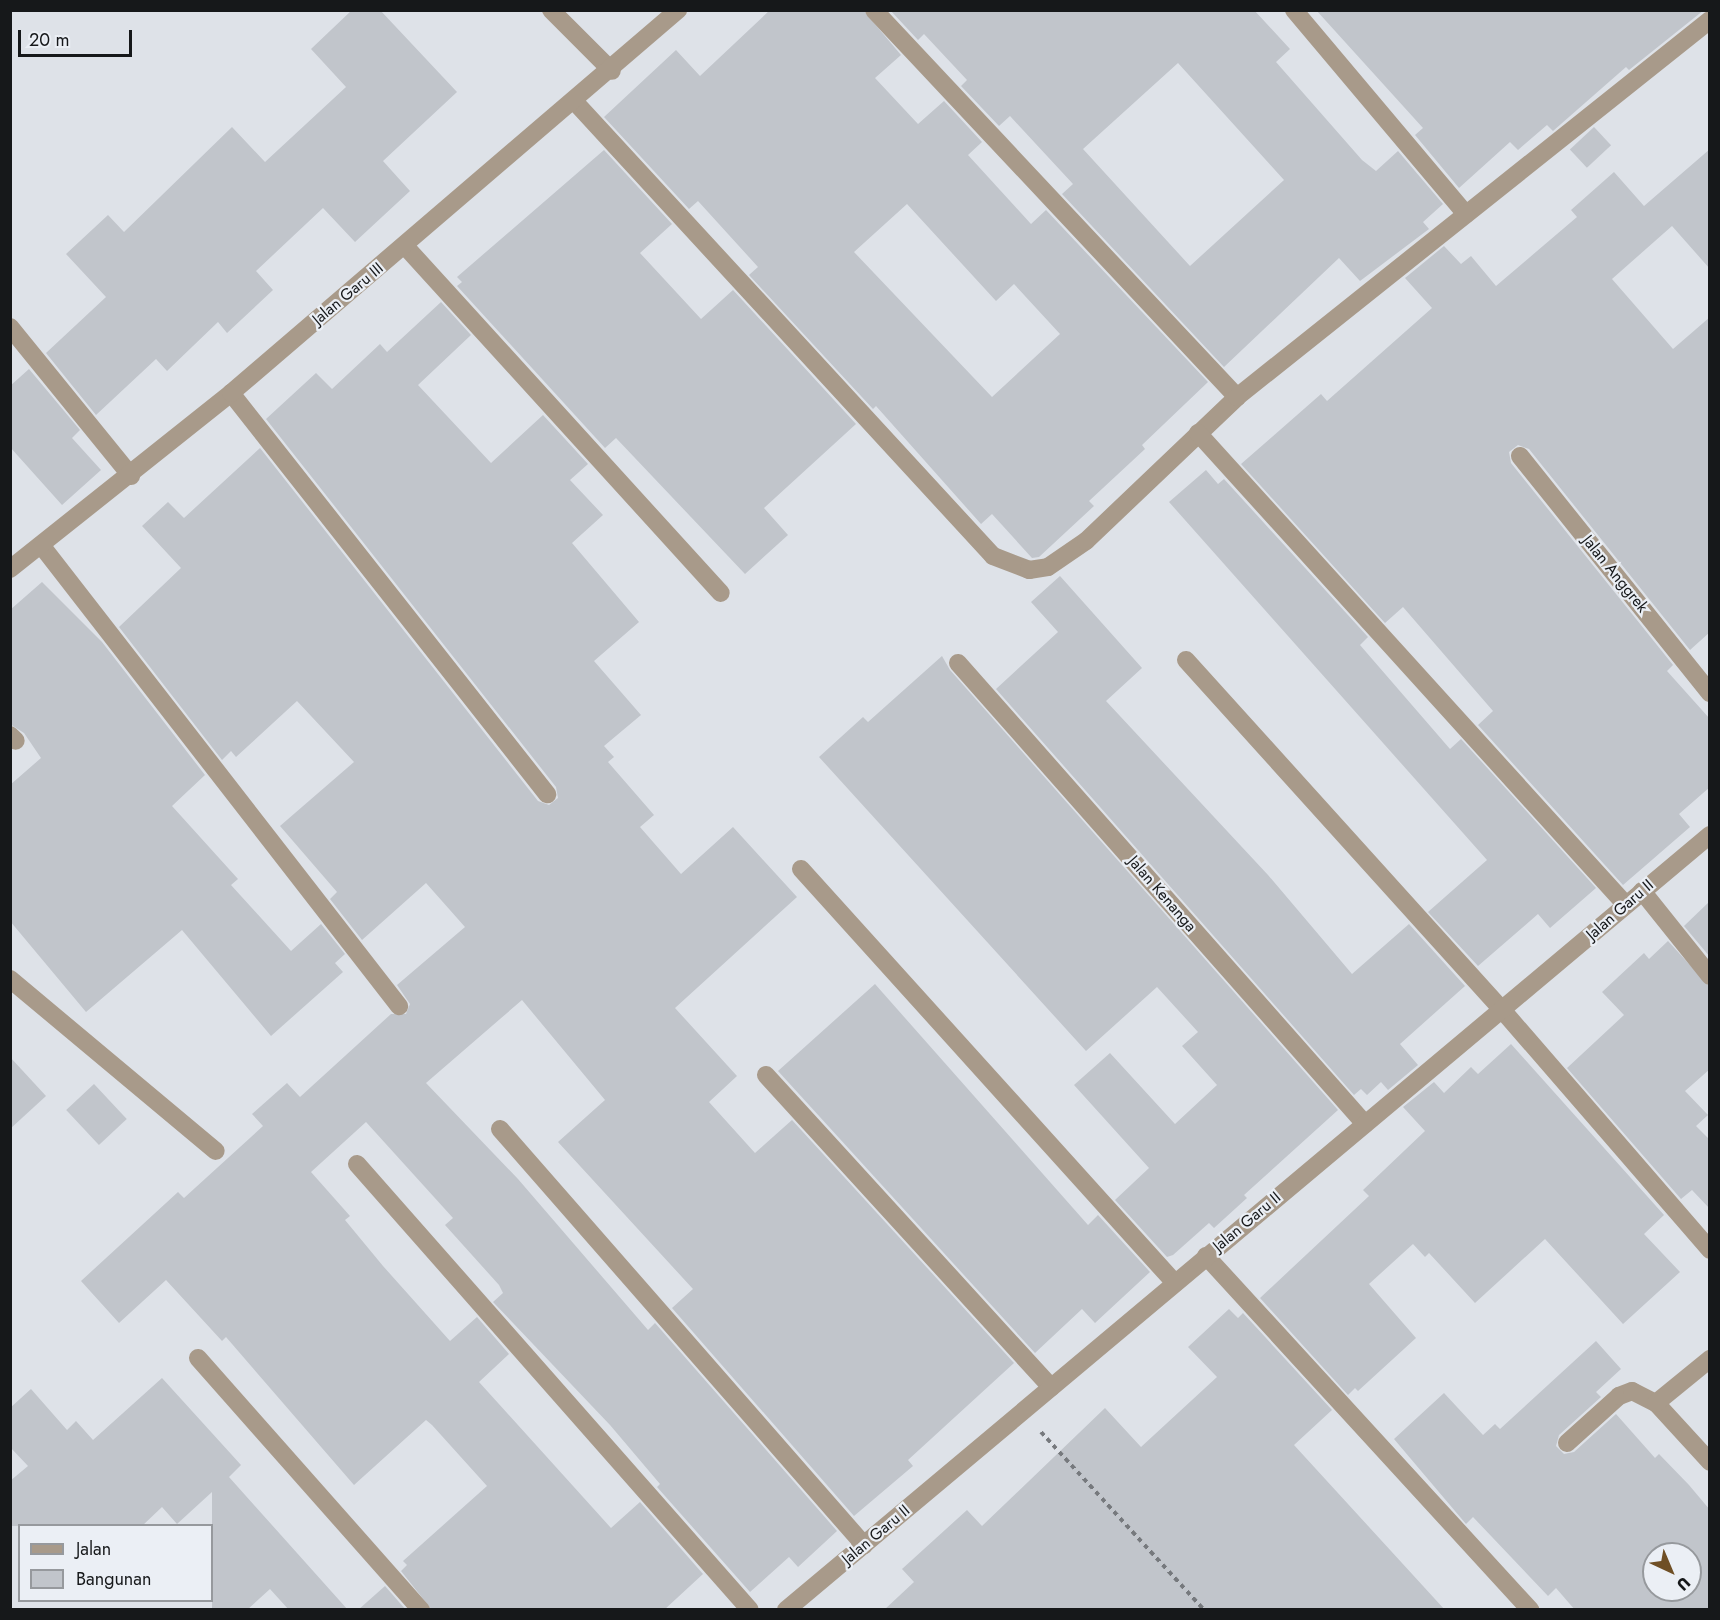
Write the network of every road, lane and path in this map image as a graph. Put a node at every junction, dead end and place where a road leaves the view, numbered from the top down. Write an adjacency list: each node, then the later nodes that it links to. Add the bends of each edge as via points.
1 (551, 10): 6 (street)
2 (678, 10): 6 (street, Jalan Garu III)
3 (874, 10): 12 (street)
4 (1294, 10): 8 (street)
5 (1710, 20): 8 (street)
6 (612, 71): 7 (street, Jalan Garu III)
7 (576, 102): 9 (street, Jalan Garu III); 13 (street, via 1005,564 1029,570 1057,561 1086,541)
8 (1466, 214): 12 (street)
9 (405, 246): 11 (street, Jalan Garu III); 18 (street)
10 (10, 327): 15 (street)
11 (231, 393): 15 (street, Jalan Garu III); 22 (street, via 421,639)
12 (1237, 397): 13 (street)
13 (1197, 433): 26 (street)
14 (1520, 456): 21 (street, Jalan Anggrek)
15 (131, 476): 16 (street, Jalan Garu III)
16 (41, 545): 17 (street, Jalan Garu III); 29 (street)
17 (10, 569)
18 (722, 593)
19 (1186, 660): 30 (street)
20 (958, 663): 32 (street, Jalan Kenanga)
21 (1710, 693)
22 (547, 794)
23 (1710, 835): 25 (street, Jalan Garu II)
24 (801, 869): 38 (street)
25 (1642, 891): 26 (street, Jalan Garu II); 27 (street)
26 (1626, 904): 30 (street, Jalan Garu II)
27 (1710, 976)
28 (10, 980): 34 (street)
29 (399, 1006)
30 (1504, 1012): 32 (street, Jalan Garu II); 36 (street)
31 (766, 1075): 41 (street)
32 (1365, 1124): 37 (street, Jalan Garu II)
33 (500, 1129): 46 (street)
34 (216, 1151)
35 (357, 1164): 48 (street)
36 (1710, 1250)
37 (1206, 1256): 38 (street, Jalan Garu II); 51 (street)
38 (1175, 1283): 41 (street, Jalan Garu II)
39 (198, 1358): 47 (street)
40 (1710, 1359): 42 (street)
41 (1051, 1388): 43 (street, Jalan Garu II)
42 (1656, 1403): 44 (street, via 1632,1391 1619,1396); 45 (street)
43 (1022, 1412): 46 (street, Jalan Garu II); 50 (path)
44 (1566, 1443)
45 (1710, 1462)
46 (864, 1545): 49 (street, Jalan Garu II)
47 (421, 1610)
48 (750, 1610)
49 (786, 1610)
50 (1204, 1610)
51 (1530, 1610)

